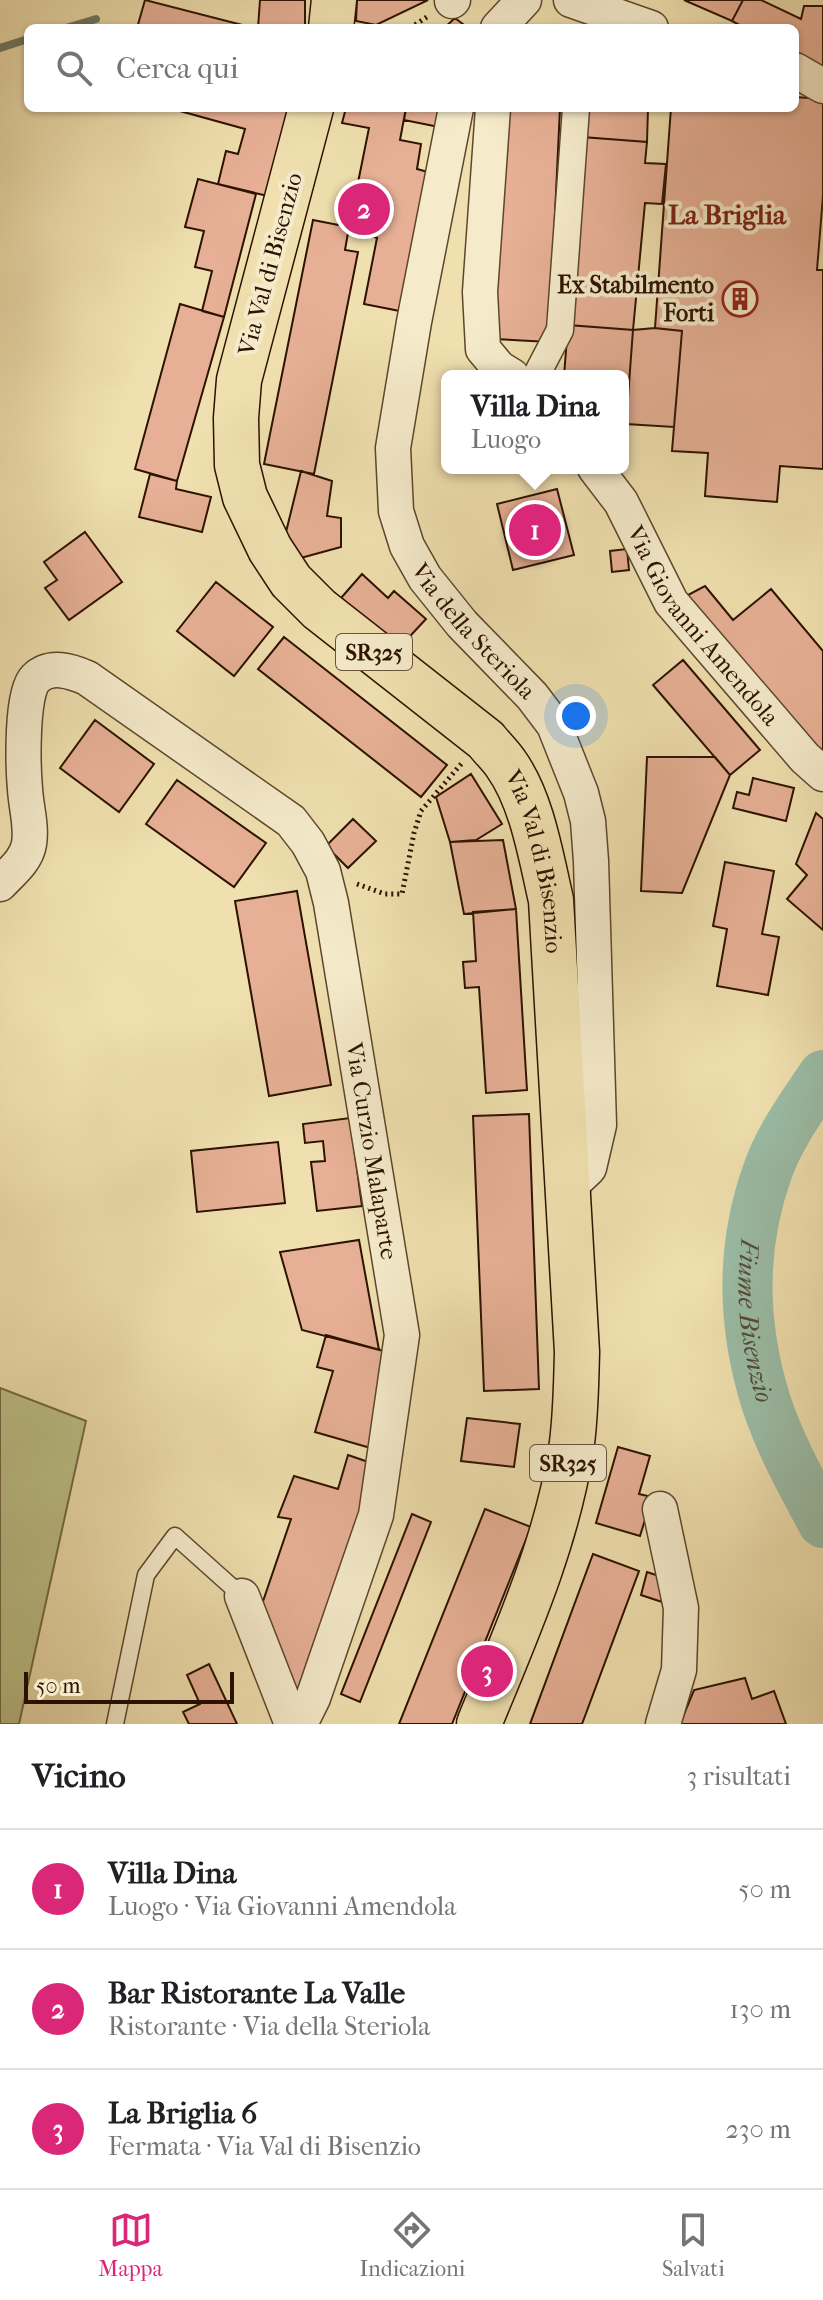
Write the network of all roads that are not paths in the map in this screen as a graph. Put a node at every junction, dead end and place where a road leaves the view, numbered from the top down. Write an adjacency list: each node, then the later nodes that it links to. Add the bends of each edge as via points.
1 (334, 0): 3 (main road)
2 (579, 2): 4 (street)
3 (331, 24)
4 (640, 24)
5 (799, 72): 6 (street)
6 (823, 86)
7 (310, 112): 16 (main road, Via Val di Bisenzio / SR325, via 239,380 237,465 245,497 291,581 486,740 507,764 522,796 551,900)
8 (455, 112): 16 (street, Via della Steriola, via 393,448 396,511 425,578 554,725 581,793 591,861 599,1125 589,1168)
9 (493, 112): 11 (street, via 480,292 483,349)
10 (576, 112): 12 (street, via 560,330)
11 (502, 370)
12 (539, 370)
13 (600, 474): 14 (street, Via Giovanni Amendola, via 621,502 671,602)
14 (823, 774)
15 (0, 884): 21 (street, Via Curzio Malaparte, via 24,859 29,845 27,694 35,679 52,670 87,678 262,799 291,821 323,871 402,1335 376,1515)
16 (569, 1187): 22 (main road, Via Val di Bisenzio / SR325, via 577,1352 571,1451 543,1559)
17 (660, 1509): 23 (street, via 681,1608 679,1670)
18 (242, 1596): 19 (lane, via 175,1536 146,1575); 20 (street)
19 (115, 1724)
20 (292, 1724)
21 (300, 1724)
22 (479, 1724)
23 (663, 1724)

